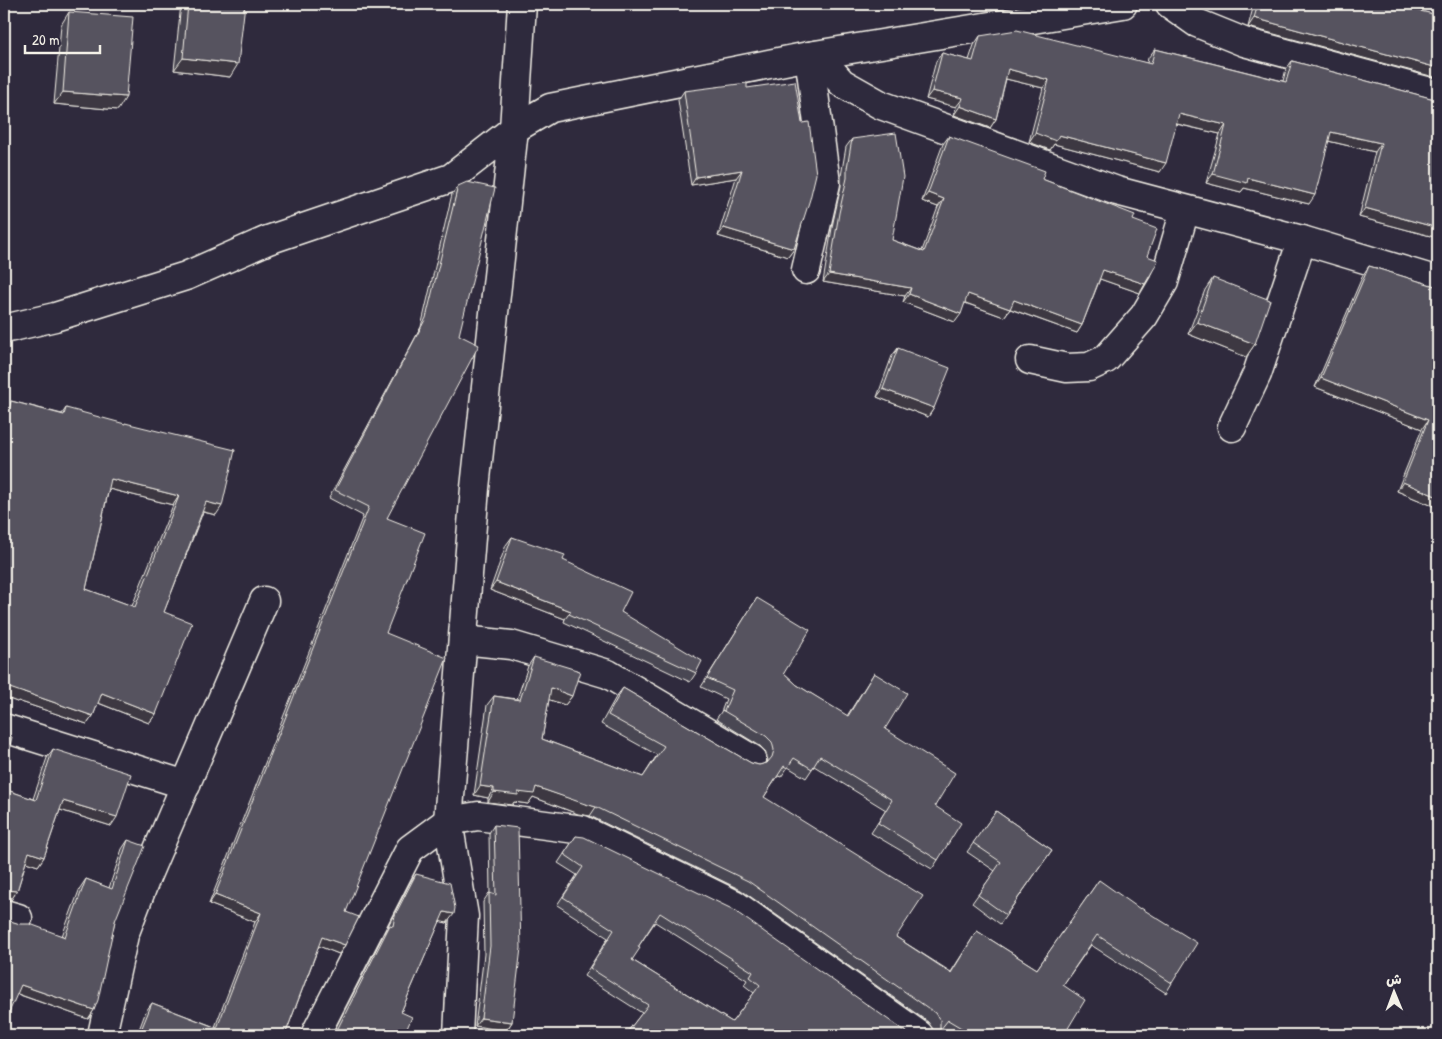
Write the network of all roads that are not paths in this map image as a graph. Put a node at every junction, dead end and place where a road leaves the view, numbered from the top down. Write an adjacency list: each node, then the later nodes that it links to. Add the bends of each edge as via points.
1 (522, 4): 6 (street)
2 (1123, 4): 4 (street)
3 (1170, 4): 5 (street, via 1197,23 1244,42)
4 (813, 55): 6 (street, via 550,108); 7 (street, via 842,83 881,105 1117,191); 9 (street, via 826,183)
5 (1438, 94)
6 (514, 129): 11 (street, via 451,178 268,240 186,276 55,317); 15 (street, via 475,488)
7 (1185, 210): 8 (street); 12 (street, via 1164,282 1144,316 1106,359 1089,367 1067,368)
8 (1302, 240): 10 (street); 13 (street, via 1257,374)
9 (806, 270)
10 (1438, 281)
11 (4, 329)
12 (1030, 360)
13 (1232, 427)
14 (264, 601): 18 (street)
15 (463, 640): 17 (street, via 511,645 608,674); 19 (street)
16 (4, 728): 18 (street)
17 (752, 759)
18 (186, 785): 20 (street, via 124,935)
19 (448, 821): 21 (street, via 410,849); 22 (street, via 464,916); 23 (street, via 478,816 583,830 734,904)
20 (102, 1035)
21 (316, 1035)
22 (458, 1035)
23 (919, 1035)

